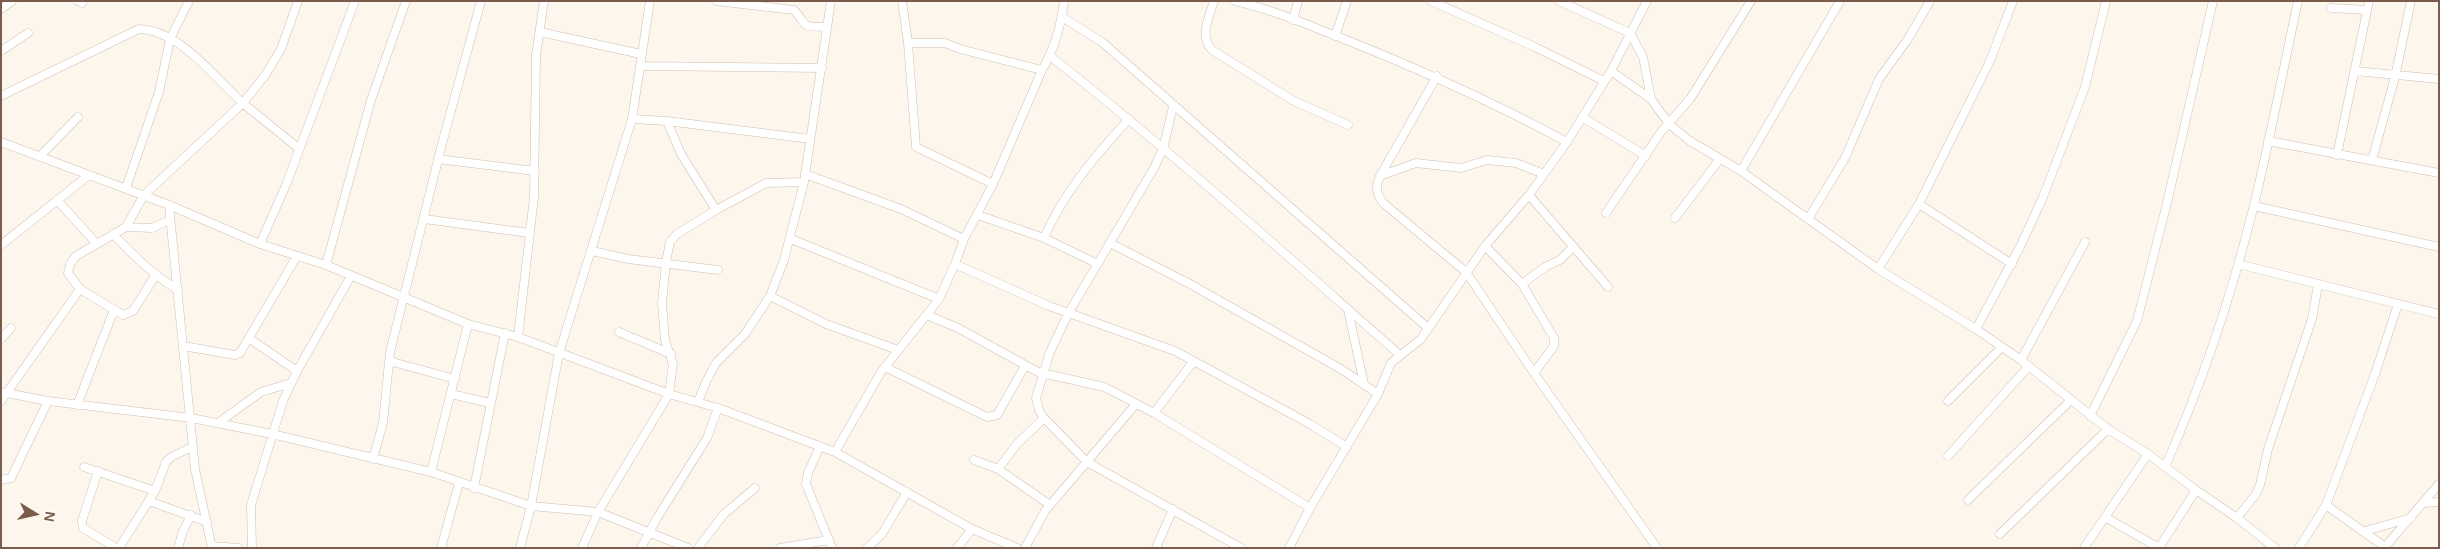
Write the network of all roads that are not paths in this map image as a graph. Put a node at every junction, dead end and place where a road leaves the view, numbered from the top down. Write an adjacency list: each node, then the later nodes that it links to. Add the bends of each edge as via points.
1 (12, 1): 29 (street)
2 (189, 1): 39 (street)
3 (298, 1): 55 (street, via 282,49)
4 (355, 1): 68 (street)
5 (406, 1): 121 (street, via 371,100)
6 (481, 1): 73 (street)
7 (544, 1): 35 (street)
8 (650, 1): 42 (street)
9 (716, 1): 34 (street, via 794,10 806,26)
10 (831, 1): 34 (street)
11 (902, 1): 40 (street)
12 (1064, 1): 32 (street)
13 (1214, 1): 63 (street, via 1205,33 1207,46 1306,107)
14 (1235, 1): 33 (street)
15 (1298, 1): 33 (street)
16 (1347, 1): 38 (street)
17 (1431, 1): 52 (street)
18 (1559, 1): 37 (street)
19 (1647, 1): 37 (street)
20 (1751, 1): 62 (street, via 1690,99)
21 (1840, 1): 77 (street)
22 (1930, 1): 96 (street, via 1879,79 1846,158)
23 (2013, 1): 88 (street, via 1990,61)
24 (2106, 1): 119 (street, via 2084,87 2034,218)
25 (2213, 1): 182 (street, via 2167,203 2136,321)
26 (2298, 1): 65 (street)
27 (2369, 1): 31 (street)
28 (2411, 1): 50 (street)
29 (1, 8)
30 (2331, 8): 31 (street)
31 (2367, 10): 48 (street)
32 (1062, 17): 43 (street); 56 (street, via 1102,42)
33 (1292, 20): 38 (street)
34 (827, 27): 45 (street)
35 (540, 32): 42 (street); 76 (street, via 535,84)
36 (28, 33): 41 (street)
37 (1630, 33): 47 (street); 54 (street, via 1643,57)
38 (1335, 36): 49 (street)
39 (170, 39): 53 (street, via 139,29); 55 (street); 84 (street, via 159,92)
40 (908, 43): 46 (street, via 946,43); 83 (street, via 916,147)
41 (1, 51)
42 (641, 54): 44 (street)
43 (1050, 56): 46 (street); 60 (street)
44 (641, 66): 45 (street); 59 (street)
45 (822, 68): 64 (street)
46 (1042, 70): 83 (street)
47 (1611, 71): 52 (street); 54 (street)
48 (2355, 71): 50 (street); 70 (street)
49 (1437, 76): 67 (street); 81 (street)
50 (2395, 76): 51 (street); 75 (street)
51 (2439, 79)
52 (1604, 81): 57 (street)
53 (1, 96)
54 (1651, 99): 62 (street)
55 (243, 103): 68 (street); 85 (street)
56 (1173, 107): 69 (street); 143 (street)
57 (1582, 116): 67 (street); 72 (street)
58 (78, 117): 71 (street)
59 (632, 119): 61 (street); 114 (street)
60 (1129, 119): 69 (street); 103 (street, via 1085,168 1052,218)
61 (667, 121): 64 (street); 91 (street, via 681,154)
62 (1669, 124): 72 (street); 74 (street)
63 (1348, 125)
64 (810, 139): 82 (street)
65 (2268, 141): 70 (street); 90 (street)
66 (1, 142): 71 (street)
67 (1567, 142): 79 (street)
68 (298, 148): 109 (street)
69 (1163, 149): 108 (street); 137 (street)
70 (2337, 155): 75 (street)
71 (40, 156): 80 (street)
72 (1646, 156): 92 (street)
73 (438, 159): 76 (street); 95 (street)
74 (1720, 160): 77 (street); 94 (street)
75 (2372, 160): 78 (street)
76 (535, 171): 100 (street)
77 (1741, 171): 96 (street)
78 (2439, 173)
79 (1544, 174): 81 (street, via 1516,163 1487,160 1462,168 1416,163); 86 (street)
80 (89, 175): 84 (street); 87 (street)
81 (1380, 176): 124 (street, via 1376,192 1384,203)
82 (804, 178): 91 (street, via 766,183); 104 (street); 105 (street, via 901,209)
83 (993, 184): 93 (street)
84 (126, 188): 85 (street)
85 (144, 195): 89 (street); 98 (street)
86 (1529, 196): 111 (street); 112 (street)
87 (57, 200): 102 (street); 107 (street)
88 (1919, 204): 119 (street); 122 (street)
89 (169, 205): 97 (street); 109 (street)
90 (2254, 206): 113 (street); 120 (street)
91 (716, 210): 116 (street, via 677,234 670,242)
92 (1606, 213)
93 (978, 215): 103 (street); 105 (street)
94 (1675, 218)
95 (424, 219): 100 (street); 133 (street)
96 (1808, 219): 122 (street)
97 (170, 220): 98 (street, via 152,228); 131 (street)
98 (126, 227): 101 (street)
99 (1, 232): 102 (street)
100 (529, 233): 147 (street)
101 (113, 234): 107 (street); 125 (street)
102 (9, 237): 110 (street)
103 (1044, 238): 118 (street)
104 (790, 239): 132 (street); 134 (street)
105 (964, 239): 117 (street)
106 (2085, 242): 156 (street)
107 (96, 243): 130 (street, via 70,264 68,273)
108 (1110, 243): 118 (street); 167 (street, via 1190,284)
109 (260, 244): 115 (street)
110 (1, 245)
111 (1485, 246): 124 (street); 127 (street)
112 (1573, 247): 127 (street, via 1560,260); 129 (street)
113 (2439, 247)
114 (592, 251): 116 (street, via 628,259); 153 (street)
115 (297, 256): 121 (street); 148 (street)
116 (666, 262): 123 (street); 154 (street, via 662,324)
117 (955, 264): 134 (street); 138 (street)
118 (1098, 264): 138 (street)
119 (2012, 264): 144 (street)
120 (2238, 264): 128 (street); 197 (street, via 2189,414)
121 (326, 265): 126 (street)
122 (1878, 269): 144 (street)
123 (718, 270)
124 (1466, 272): 143 (street); 163 (street)
125 (155, 276): 131 (street); 136 (street, via 133,311 123,315)
126 (351, 276): 133 (street); 162 (street)
127 (1522, 284): 163 (street, via 1555,341)
128 (2318, 285): 135 (street); 222 (street, via 2312,319 2268,449 2260,485)
129 (1608, 288)
130 (80, 289): 136 (street); 168 (street)
131 (178, 290): 150 (street)
132 (770, 296): 152 (street, via 826,324); 176 (street, via 745,334 711,371)
133 (404, 298): 141 (street); 157 (street)
134 (939, 299): 140 (street)
135 (2398, 304): 139 (street); 215 (street)
136 (114, 310): 179 (street)
137 (1348, 310): 155 (street); 167 (street)
138 (1068, 314): 158 (street, via 1160,344); 164 (street)
139 (2439, 314)
140 (927, 315): 152 (street); 159 (street, via 958,328)
141 (468, 324): 146 (street); 165 (street)
142 (11, 328): 149 (street)
143 (1428, 328): 155 (street, via 1412,348)
144 (1976, 329): 151 (street)
145 (619, 332): 154 (street)
146 (505, 333): 147 (street); 177 (street)
147 (518, 338): 153 (street)
148 (250, 339): 150 (street, via 235,355); 162 (street)
149 (1, 340)
150 (184, 346): 183 (street)
151 (2001, 348): 156 (street); 174 (street)
152 (898, 350): 161 (street)
153 (560, 353): 170 (street); 216 (street)
154 (671, 354): 170 (street, via 673,372)
155 (1400, 355): 171 (street, via 1386,371)
156 (2021, 360): 160 (street)
157 (390, 362): 165 (street); 194 (street, via 383,423)
158 (1193, 362): 181 (street); 190 (street)
159 (1025, 366): 161 (street, via 997,414 992,417); 164 (street)
160 (2029, 366): 175 (street); 193 (street)
161 (885, 367): 191 (street)
162 (297, 371): 166 (street)
163 (1534, 373): 250 (street)
164 (1042, 374): 178 (street, via 1104,387); 184 (street, via 1036,398)
165 (455, 379): 169 (street)
166 (291, 383): 185 (street, via 261,392); 187 (street)
167 (1364, 384): 171 (street)
168 (4, 393): 172 (street); 173 (street)
169 (451, 394): 177 (street); 201 (street)
170 (669, 394): 176 (street); 219 (street)
171 (1378, 394): 190 (street)
172 (1, 401)
173 (48, 401): 179 (street); 202 (street, via 11,478)
174 (1948, 401)
175 (2070, 401): 182 (street); 210 (street)
176 (698, 402): 180 (street)
177 (490, 403): 205 (street)
178 (1136, 404): 181 (street); 196 (street)
179 (77, 405): 183 (street)
180 (718, 408): 188 (street); 226 (street, via 707,438)
181 (1154, 413): 217 (street)
182 (2090, 416): 186 (street)
183 (191, 418): 185 (street); 189 (street)
184 (1044, 418): 196 (street); 199 (street)
185 (218, 423): 187 (street)
186 (2108, 429): 192 (street); 228 (street)
187 (272, 434): 194 (street); 235 (street, via 251,505)
188 (820, 446): 191 (street); 229 (street, via 806,484)
189 (192, 447): 208 (street, via 171,456); 224 (street)
190 (1347, 447): 217 (street)
191 (835, 452): 209 (street)
192 (2148, 454): 197 (street); 221 (street)
193 (1948, 456)
194 (372, 459): 201 (street)
195 (974, 460): 199 (street)
196 (1087, 462): 214 (street); 218 (street)
197 (2165, 466): 207 (street)
198 (84, 467): 200 (street)
199 (998, 468): 214 (street)
200 (98, 471): 208 (street); 232 (street, via 83,528)
201 (431, 472): 203 (street)
202 (1, 480)
203 (459, 483): 205 (street); 236 (street)
204 (2439, 484): 213 (street)
205 (474, 488): 216 (street)
206 (755, 488): 241 (street, via 724,514)
207 (2196, 490): 222 (street); 252 (street)
208 (154, 491): 211 (street)
209 (907, 492): 225 (street); 243 (street, via 885,530)
210 (1968, 500)
211 (149, 501): 220 (street); 232 (street)
212 (2439, 502): 213 (street)
213 (2424, 503): 223 (street)
214 (1050, 505): 246 (street)
215 (2326, 505): 227 (street); 254 (street)
216 (531, 506): 219 (street); 237 (street)
217 (1310, 508): 249 (street)
218 (1174, 509): 247 (street); 248 (street)
219 (598, 512): 226 (street); 238 (street)
220 (192, 515): 224 (street); 233 (street, via 182,531)
221 (2105, 517): 251 (street); 252 (street)
222 (2237, 518): 253 (street)
223 (2410, 518): 227 (street); 231 (street)
224 (207, 522): 230 (street)
225 (972, 528): 244 (street); 245 (street)
226 (650, 531): 239 (street); 240 (street)
227 (2365, 531): 231 (street)
228 (2000, 534)
229 (831, 544): 242 (street)
230 (212, 547): 234 (street)
231 (2384, 547)
232 (118, 548)
233 (178, 548)
234 (238, 548)
235 (252, 548)
236 (441, 548)
237 (520, 548)
238 (582, 548)
239 (641, 548)
240 (688, 548)
241 (698, 548)
242 (780, 548)
243 (867, 548)
244 (956, 548)
245 (1017, 548)
246 (1025, 548)
247 (1156, 548)
248 (1241, 548)
249 (1289, 548)
250 (1657, 548)
251 (2084, 548)
252 (2159, 548)
253 (2275, 548)
254 (2299, 548)

